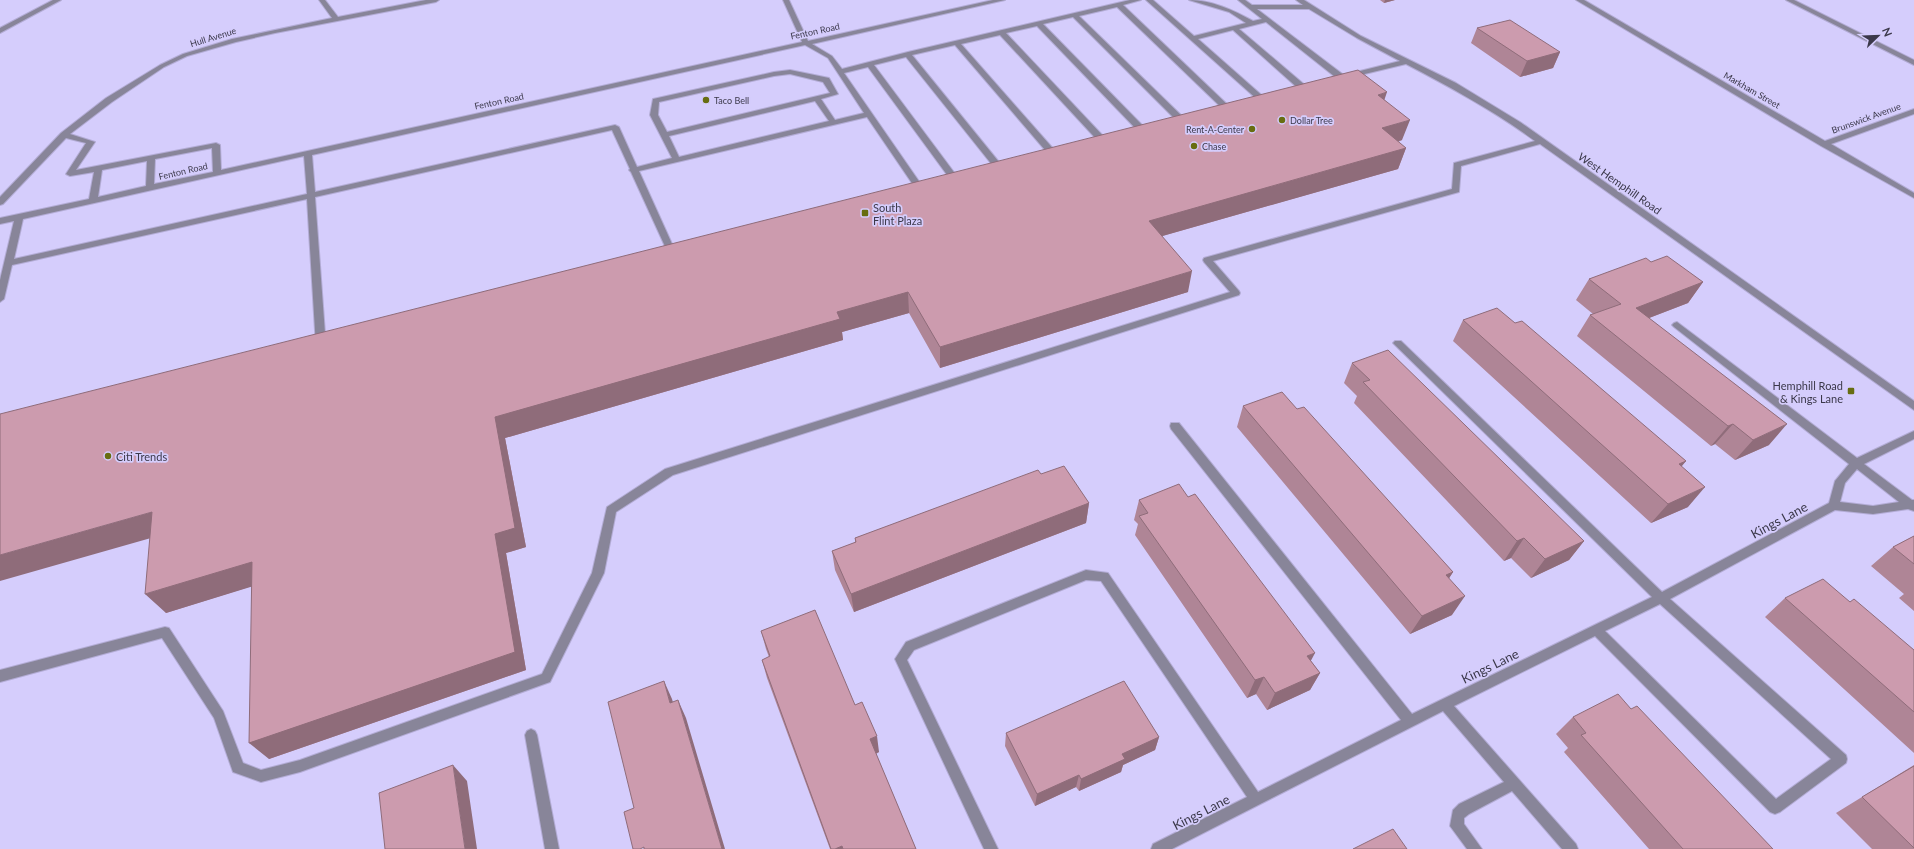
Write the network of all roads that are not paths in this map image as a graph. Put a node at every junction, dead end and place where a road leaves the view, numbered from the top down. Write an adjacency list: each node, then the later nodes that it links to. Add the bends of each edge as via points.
1 (58, 0): 22 (street)
2 (322, 0): 17 (street)
3 (436, 0): 17 (street, Hull Avenue)
4 (786, 0): 25 (street)
5 (1002, 0): 25 (street, Fenton Road)
6 (1138, 0): 13 (street)
7 (1149, 0): 24 (street)
8 (1192, 0): 20 (street, via 1231,11)
9 (1241, 0): 14 (street)
10 (1299, 0): 15 (street, West Hemphill Road)
11 (1580, 0): 47 (street, Markham Street)
12 (1789, 0): 29 (street)
13 (1119, 5): 16 (street); 37 (street)
14 (1250, 7): 15 (street); 18 (street)
15 (1309, 7): 28 (street, West Hemphill Road, via 1359,37)
16 (1075, 15): 19 (street); 40 (street)
17 (336, 19): 43 (street, Hull Avenue, via 234,40 185,55 162,66 109,100)
18 (1267, 20): 20 (street); 32 (street)
19 (1038, 23): 23 (street); 42 (street)
20 (1252, 24): 21 (street)
21 (1234, 28): 24 (street); 34 (street)
22 (0, 31)
23 (1001, 32): 26 (street); 46 (street)
24 (1193, 38): 36 (street)
25 (806, 43): 31 (street, via 830,57); 48 (street, Fenton Road)
26 (957, 43): 27 (street); 49 (street)
27 (908, 54): 30 (street); 53 (street)
28 (1407, 61): 32 (street); 45 (street, West Hemphill Road, via 1484,103)
29 (1914, 63)
30 (870, 64): 31 (street); 56 (street)
31 (840, 72): 39 (street)
32 (1342, 78): 33 (street)
33 (1329, 81)
34 (1303, 88)
35 (817, 99): 41 (street); 44 (street); 44 (street, via 834,94 826,80 790,72 713,87 656,101 654,115)
36 (1262, 99)
37 (1227, 108)
38 (1914, 111): 47 (street, Brunswick Avenue)
39 (869, 114): 41 (street); 58 (street)
40 (1182, 121)
41 (834, 123): 51 (street)
42 (1143, 131)
43 (64, 135): 52 (street, via 91,142 70,174); 62 (street, Hull Avenue)
44 (665, 135): 51 (street)
45 (1542, 141): 71 (street, West Hemphill Road); 79 (street, via 1457,165 1456,190 1207,260 1236,293 669,472 611,510 598,573 546,678 308,763 262,776 238,768 219,715 165,632)
46 (1103, 142)
47 (1824, 144): 60 (street, Markham Street)
48 (308, 153): 55 (street, Fenton Road); 59 (street)
49 (1054, 155)
50 (151, 158): 52 (street); 55 (street, via 216,145); 57 (street)
51 (677, 160): 54 (street)
52 (98, 169): 61 (street)
53 (1000, 169)
54 (633, 170): 59 (street, via 615,127); 65 (street)
55 (217, 173): 57 (street, Fenton Road)
56 (956, 181)
57 (150, 188): 61 (street, Fenton Road)
58 (921, 190)
59 (311, 194): 66 (street); 70 (street)
60 (1914, 196)
61 (93, 201): 63 (street, Fenton Road)
62 (0, 202)
63 (19, 217): 64 (street, Fenton Road); 66 (street)
64 (0, 221)
65 (673, 255)
66 (8, 264): 67 (street)
67 (0, 299)
68 (1677, 325): 74 (street)
69 (1398, 343): 77 (street)
70 (321, 349)
71 (1914, 406)
72 (1175, 426): 81 (street)
73 (1914, 435): 74 (street)
74 (1856, 463): 75 (street); 76 (street, via 1840,480)
75 (1913, 505): 76 (street, via 1874,510)
76 (1834, 506): 77 (street, Kings Lane)
77 (1661, 598): 78 (street, Kings Lane); 78 (street, via 1841,760 1775,807)
78 (1596, 630): 80 (street, Kings Lane)
79 (0, 676)
80 (1445, 704): 81 (street, Kings Lane); 83 (street)
81 (1410, 722): 84 (street, Kings Lane)
82 (531, 735): 85 (street)
83 (1515, 783): 88 (street, via 1464,809 1458,815 1457,826); 89 (street)
84 (1256, 800): 86 (street, via 1104,576 1086,575 910,646 901,659); 87 (street, Kings Lane)
85 (552, 849)
86 (991, 849)
87 (1158, 849)
88 (1475, 849)
89 (1571, 849)

